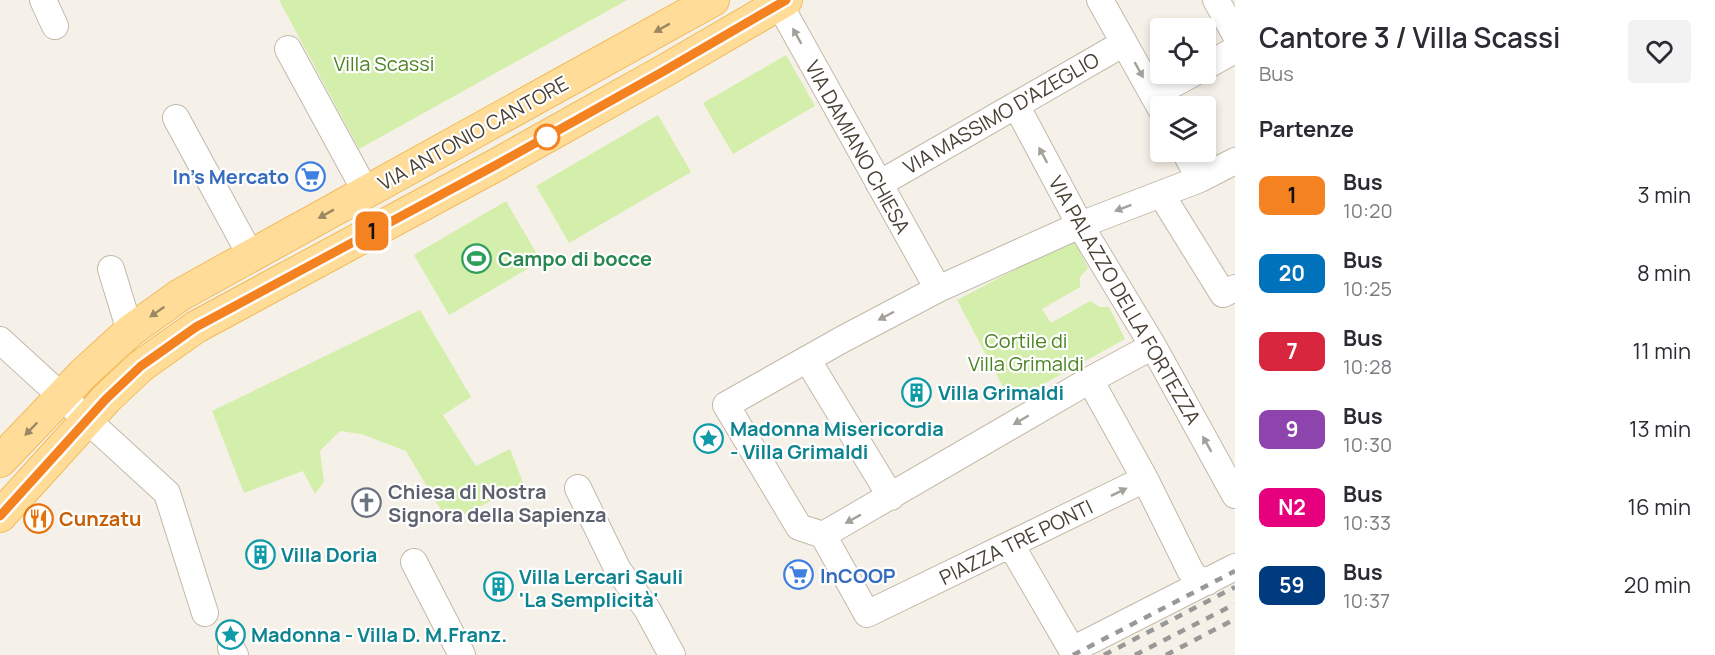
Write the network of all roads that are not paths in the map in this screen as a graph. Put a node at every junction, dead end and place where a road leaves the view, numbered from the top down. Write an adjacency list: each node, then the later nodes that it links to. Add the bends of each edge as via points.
1 (43, 0): 6 (street)
2 (713, 0): 21 (main road, VIA ANTONIO CANTORE, one-way to 21)
3 (1100, 0): 8 (street)
4 (1216, 0): 7 (street)
5 (780, 1): 20 (street, VIA DAMIANO CHIESA, one-way to 5); 34 (main road, VIA ANTONIO CANTORE, via 496,165 196,327 141,366)
6 (55, 26)
7 (1235, 34)
8 (1124, 43): 13 (street, one-way to 13); 15 (street, VIA MASSIMO D'AZEGLIO)
9 (288, 50): 21 (street)
10 (1235, 50): 11 (street)
11 (1216, 60)
12 (1180, 84): 14 (street)
13 (1154, 96)
14 (1164, 96)
15 (1016, 105): 20 (street, VIA MASSIMO D'AZEGLIO); 23 (street, VIA PALAZZO DELLA FORTEZZA, one-way to 15)
16 (176, 118): 24 (street)
17 (1235, 161): 19 (street)
18 (1191, 162): 19 (street)
19 (1200, 179): 22 (street)
20 (879, 184): 26 (street, VIA DAMIANO CHIESA)
21 (366, 192): 24 (main road, VIA ANTONIO CANTORE, one-way to 24)
22 (1161, 194): 23 (street, one-way to 23); 27 (street)
23 (1080, 225): 26 (street); 30 (street, VIA PALAZZO DELLA FORTEZZA)
24 (250, 256): 28 (main road, VIA ANTONIO CANTORE, one-way to 28, via 180,296)
25 (111, 269): 28 (street)
26 (938, 289): 31 (street, one-way to 31)
27 (1229, 291)
28 (130, 331): 33 (main road, VIA ANTONIO CANTORE)
29 (0, 340): 33 (street)
30 (1153, 346): 32 (street); 38 (street, VIA PALAZZO DELLA FORTEZZA, one-way to 30)
31 (807, 359): 39 (street); 41 (street, via 726,405 799,527)
32 (1090, 380): 36 (street); 39 (street, one-way to 39)
33 (62, 397): 34 (street); 35 (main road, VIA ANTONIO CANTORE, one-way to 35)
34 (87, 421): 40 (main road, VIA ANTONIO CANTORE); 46 (street, via 166,493)
35 (0, 460)
36 (1145, 479): 42 (street, PIAZZA TRE PONTI, one-way to 36); 45 (street, via 1194,577)
37 (578, 488): 48 (street, via 618,570 647,609)
38 (1235, 495)
39 (891, 497): 41 (street, one-way to 41)
40 (0, 516)
41 (823, 535): 42 (street, PIAZZA TRE PONTI, via 867,614)
42 (1011, 545): 45 (street, via 1072,650)
43 (414, 562): 47 (street)
44 (1235, 567): 45 (street)
45 (1207, 582)
46 (205, 613)
47 (462, 655)
48 (672, 655)

